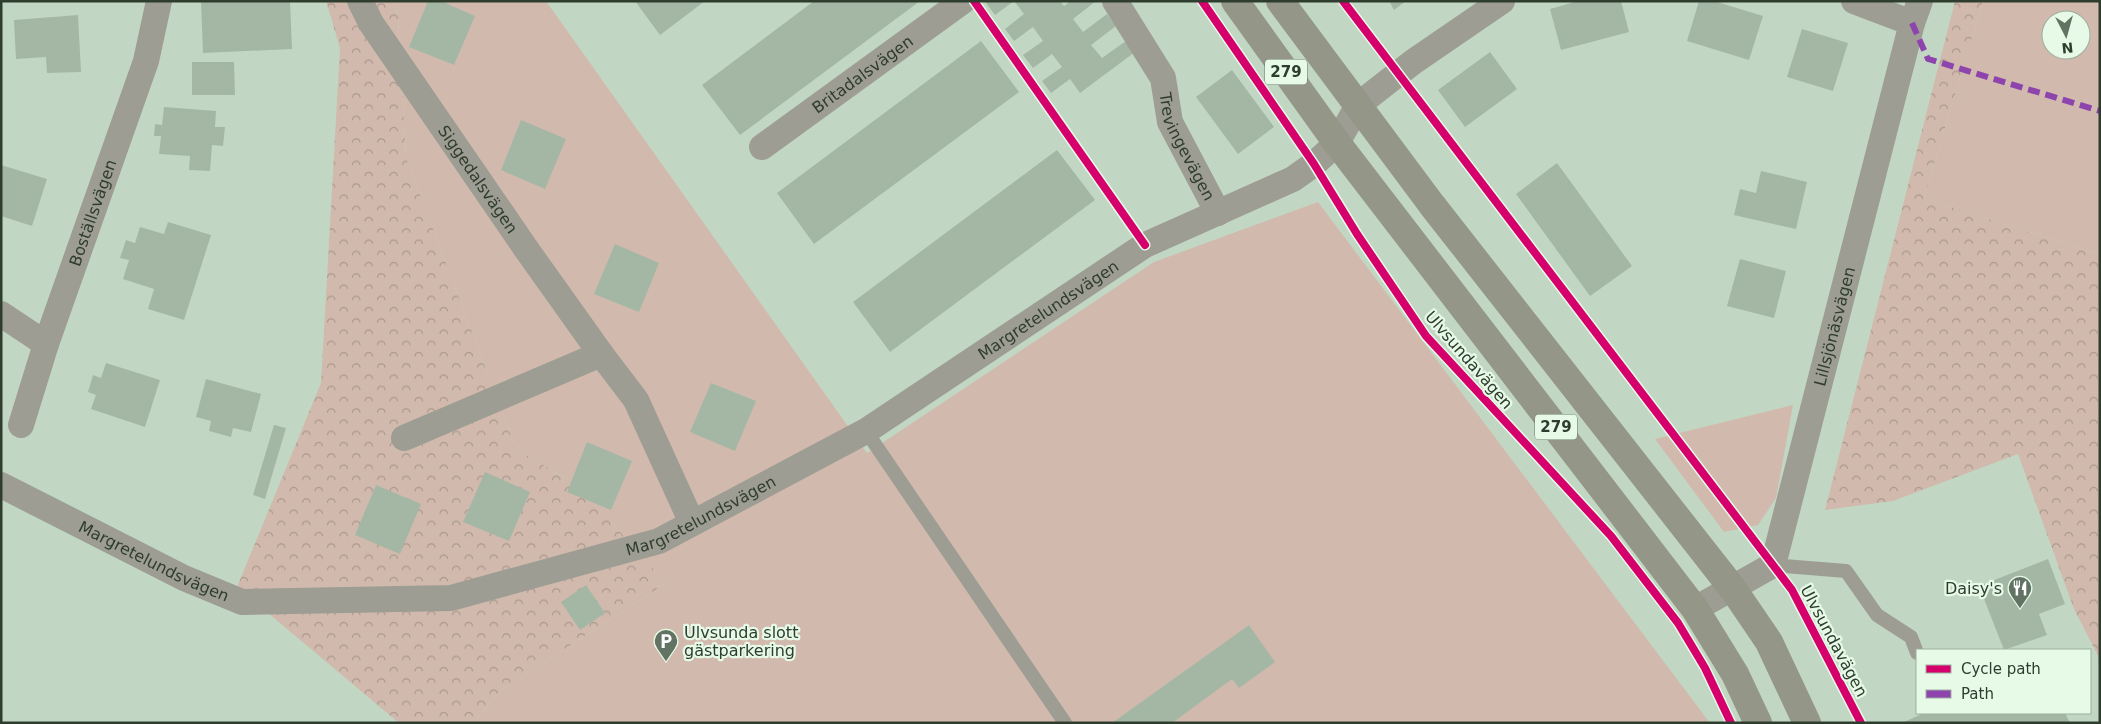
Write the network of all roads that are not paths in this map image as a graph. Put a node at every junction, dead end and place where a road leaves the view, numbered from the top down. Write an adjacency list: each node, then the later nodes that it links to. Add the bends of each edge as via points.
1 (159, 1): 15 (street, Boställsvägen, via 146,61)
2 (360, 1): 16 (street, Siggedalsvägen, via 371,23)
3 (963, 1): 12 (street, Britadalsvägen)
4 (1115, 1): 13 (street, Trevingevägen, via 1164,78 1170,122)
5 (1235, 1): 11 (main road, Ulvsundavägen / 279)
6 (1280, 1): 10 (main road, 279)
7 (1502, 1): 10 (street, via 1413,62)
8 (1854, 1): 9 (street)
9 (1916, 12): 22 (street, Lillsjönäsvägen)
10 (1358, 105): 11 (street); 23 (main road, 279, via 1432,205)
11 (1338, 143): 13 (street, Margretelundsvägen, via 1293,179); 24 (main road, Ulvsundavägen / 279)
12 (762, 147)
13 (1218, 213): 18 (street, Margretelundsvägen, via 1145,245)
14 (1, 314): 15 (street)
15 (46, 344): 17 (street, Boställsvägen)
16 (601, 354): 19 (street); 21 (street, Siggedalsvägen, via 636,400)
17 (22, 424)
18 (866, 431): 21 (street, Margretelundsvägen); 26 (lane)
19 (404, 438)
20 (1, 485): 21 (street, Margretelundsvägen, via 184,578 242,602 450,598 659,541)
21 (692, 523)
22 (1773, 565): 23 (street); 25 (lane, via 1846,571 1877,615 1910,637)
23 (1733, 588): 24 (street); 28 (main road, 279, via 1769,642)
24 (1696, 609): 27 (main road, Ulvsundavägen / 279, via 1735,674)
25 (1916, 651)
26 (1065, 723)
27 (1758, 723)
28 (1807, 723)

